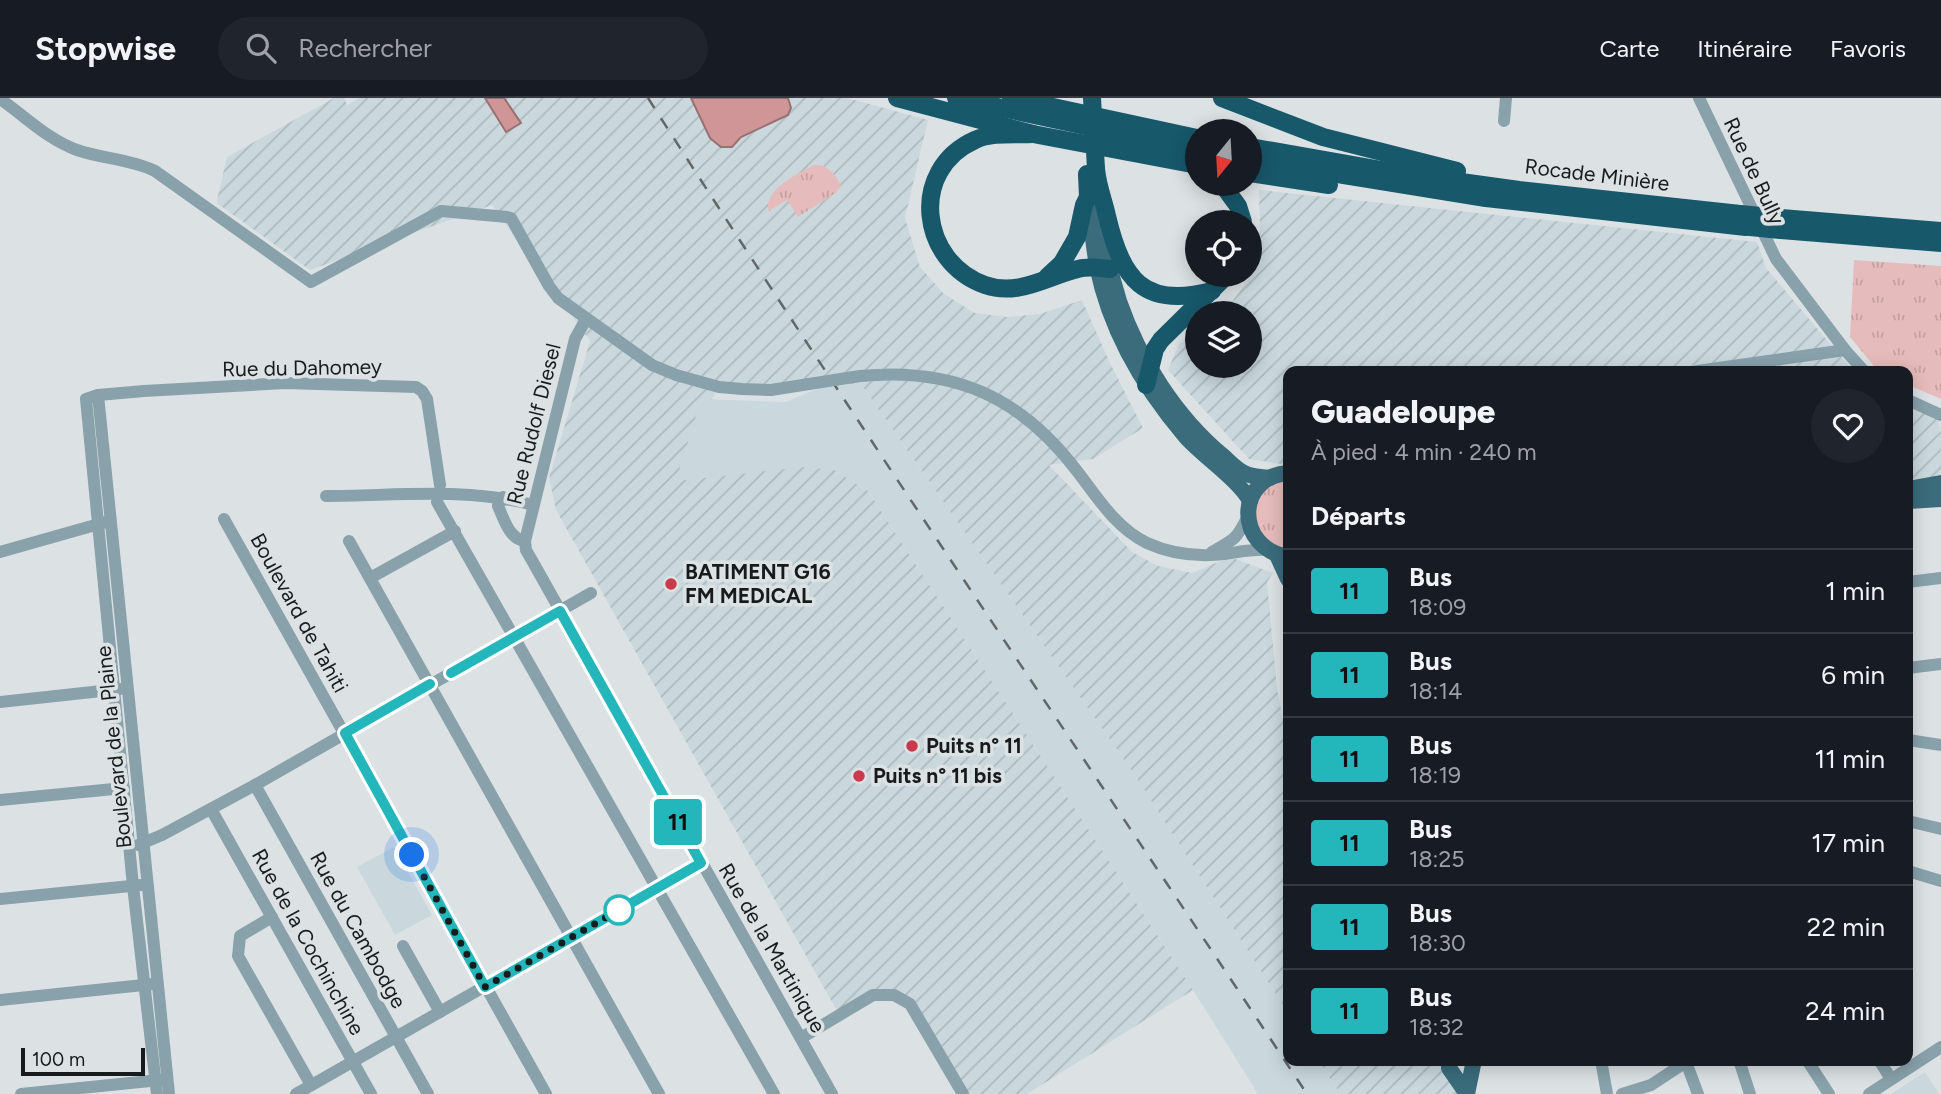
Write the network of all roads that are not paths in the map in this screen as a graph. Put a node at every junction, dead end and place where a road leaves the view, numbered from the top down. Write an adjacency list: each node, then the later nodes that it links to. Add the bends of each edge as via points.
1 (897, 98): 11 (highway)
2 (956, 98): 13 (highway)
3 (1011, 98): 12 (highway)
4 (1082, 98): 18 (highway)
5 (1092, 98): 18 (highway, bridge)
6 (1222, 98): 21 (highway, via 1323,137 1509,181)
7 (1506, 98): 10 (street)
8 (1699, 98): 33 (street, Rue de Bully, via 1776,259)
9 (0, 99): 32 (street, via 66,146 155,170 311,282 441,211 511,218 549,286)
10 (1504, 121)
11 (1033, 134): 15 (highway); 29 (highway, via 987,136 964,146 947,162 930,205 931,230 949,262 989,287 1019,288)
12 (1185, 135)
13 (1185, 147)
14 (1262, 149): 21 (highway, Rocade Minière)
15 (1170, 160): 16 (highway); 19 (highway)
16 (1185, 162)
17 (1262, 162): 23 (highway, Rocade Minière)
18 (1091, 168): 22 (highway)
19 (1185, 168)
20 (1262, 175): 23 (highway, via 1378,191)
21 (1519, 190): 24 (highway, Rocade Minière)
22 (1093, 195): 28 (main road); 29 (highway, via 1072,250); 31 (highway, via 1103,200 1119,256 1143,287 1171,297)
23 (1486, 198): 24 (highway, Rocade Minière)
24 (1743, 220): 25 (highway, Rocade Minière, bridge)
25 (1781, 224): 26 (highway, Rocade Minière); 27 (highway, Rocade Minière)
26 (1941, 230)
27 (1941, 243)
28 (1104, 269): 29 (highway, via 1080,268); 36 (main road)
29 (1041, 282)
30 (1216, 287): 31 (highway)
31 (1212, 291): 36 (highway, via 1161,340)
32 (586, 319): 50 (street, Rue Rudolf Diesel, via 576,335); 58 (street, bridge, via 652,365 719,387 771,390 888,373 941,378 972,388 1004,402 1039,427 1133,535 1165,551)
33 (1844, 350): 34 (street); 35 (street, Rue de Bully)
34 (1733, 366)
35 (1859, 366)
36 (1148, 376): 41 (main road, via 1217,451 1244,473); 51 (main road, via 1191,442 1240,486)
37 (92, 397): 43 (street, Rue du Dahomey, via 285,383 416,387 427,399); 53 (street, Boulevard de la Plaine)
38 (1913, 402): 39 (street)
39 (1941, 415)
40 (1283, 474): 41 (main road)
41 (1270, 478): 51 (main road, via 1255,492)
42 (1941, 483): 44 (main road)
43 (440, 485)
44 (1913, 488)
45 (326, 496): 46 (street)
46 (503, 497): 50 (street); 56 (street, Rue de la Martinique, via 498,506 512,534)
47 (1941, 499): 48 (main road)
48 (1913, 501)
49 (437, 502): 54 (street)
50 (533, 505): 56 (street, Rue Rudolf Diesel)
51 (1249, 509): 58 (street, via 1238,536); 59 (main road, via 1251,532)
52 (224, 519): 71 (street, Boulevard de Tahiti)
53 (104, 523): 57 (street); 69 (street, Boulevard de la Plaine)
54 (455, 531): 60 (street); 65 (street)
55 (349, 541): 60 (street)
56 (525, 541): 64 (street, Rue de la Martinique)
57 (0, 552)
58 (1209, 554): 59 (street, via 1258,549)
59 (1277, 554)
60 (370, 578): 68 (street)
61 (1941, 578): 62 (street)
62 (1913, 581)
63 (591, 593): 64 (street)
64 (560, 611): 65 (street); 81 (street, Rue de la Martinique)
65 (513, 638): 68 (street); 86 (street)
66 (1941, 664): 67 (street)
67 (1913, 667)
68 (430, 684): 71 (street); 91 (street)
69 (121, 689): 70 (street); 75 (street, Boulevard de la Plaine); 80 (street, Boulevard de la Plaine)
70 (0, 702)
71 (345, 733): 74 (street); 94 (street, Boulevard de Tahiti)
72 (1913, 741): 73 (street)
73 (1941, 745)
74 (255, 785): 77 (street); 97 (street, Rue du Cambodge)
75 (124, 788): 76 (street); 80 (street, Boulevard de la Plaine)
76 (0, 800)
77 (211, 809): 80 (street); 88 (street, Rue de la Cochinchine)
78 (1913, 822): 79 (street)
79 (1941, 829)
80 (137, 845): 84 (street, Boulevard de la Plaine); 85 (street, Boulevard de la Plaine)
81 (701, 863): 86 (street); 98 (street, Rue de la Martinique)
82 (1913, 873): 83 (street)
83 (1941, 881)
84 (148, 884): 85 (street); 89 (street, Boulevard de la Plaine)
85 (133, 886): 87 (street); 90 (street, Boulevard de la Plaine)
86 (658, 888): 91 (street); 120 (street)
87 (0, 898)
88 (272, 917): 100 (street, Rue de la Cochinchine); 112 (street, via 240,936 238,956)
89 (154, 933): 90 (street); 93 (street, Boulevard de la Plaine)
90 (139, 935): 93 (street, Boulevard de la Plaine)
91 (570, 937): 94 (street); 119 (street)
92 (402, 946): 96 (street)
93 (151, 984): 95 (street); 111 (street, Boulevard de la Plaine)
94 (485, 987): 96 (street); 118 (street, Boulevard de Tahiti)
95 (0, 1000)
96 (440, 1012): 97 (street)
97 (396, 1037): 100 (street); 117 (street, Rue du Cambodge)
98 (800, 1038): 121 (street, Rue de la Martinique); 122 (street, via 873,995 894,995 910,1004)
99 (1941, 1047): 101 (street)
100 (353, 1061): 112 (street); 116 (street, Rue de la Cochinchine)
101 (1913, 1065)
102 (1602, 1066): 124 (street)
103 (1680, 1066): 125 (street, via 1651,1085)
104 (1690, 1066): 126 (street)
105 (1741, 1066): 127 (street)
106 (1811, 1066): 128 (street)
107 (1883, 1066): 110 (street)
108 (1911, 1066): 110 (street)
109 (1462, 1067): 123 (main road)
110 (1891, 1079): 129 (street)
111 (160, 1085): 113 (street); 114 (street, Boulevard de la Plaine)
112 (311, 1085): 115 (street)
113 (21, 1094)
114 (169, 1094)
115 (296, 1094)
116 (371, 1094)
117 (428, 1094)
118 (546, 1094)
119 (659, 1094)
120 (774, 1094)
121 (832, 1094)
122 (963, 1094)
123 (1467, 1094)
124 (1607, 1094)
125 (1622, 1094)
126 (1698, 1094)
127 (1750, 1094)
128 (1829, 1094)
129 (1869, 1094)

